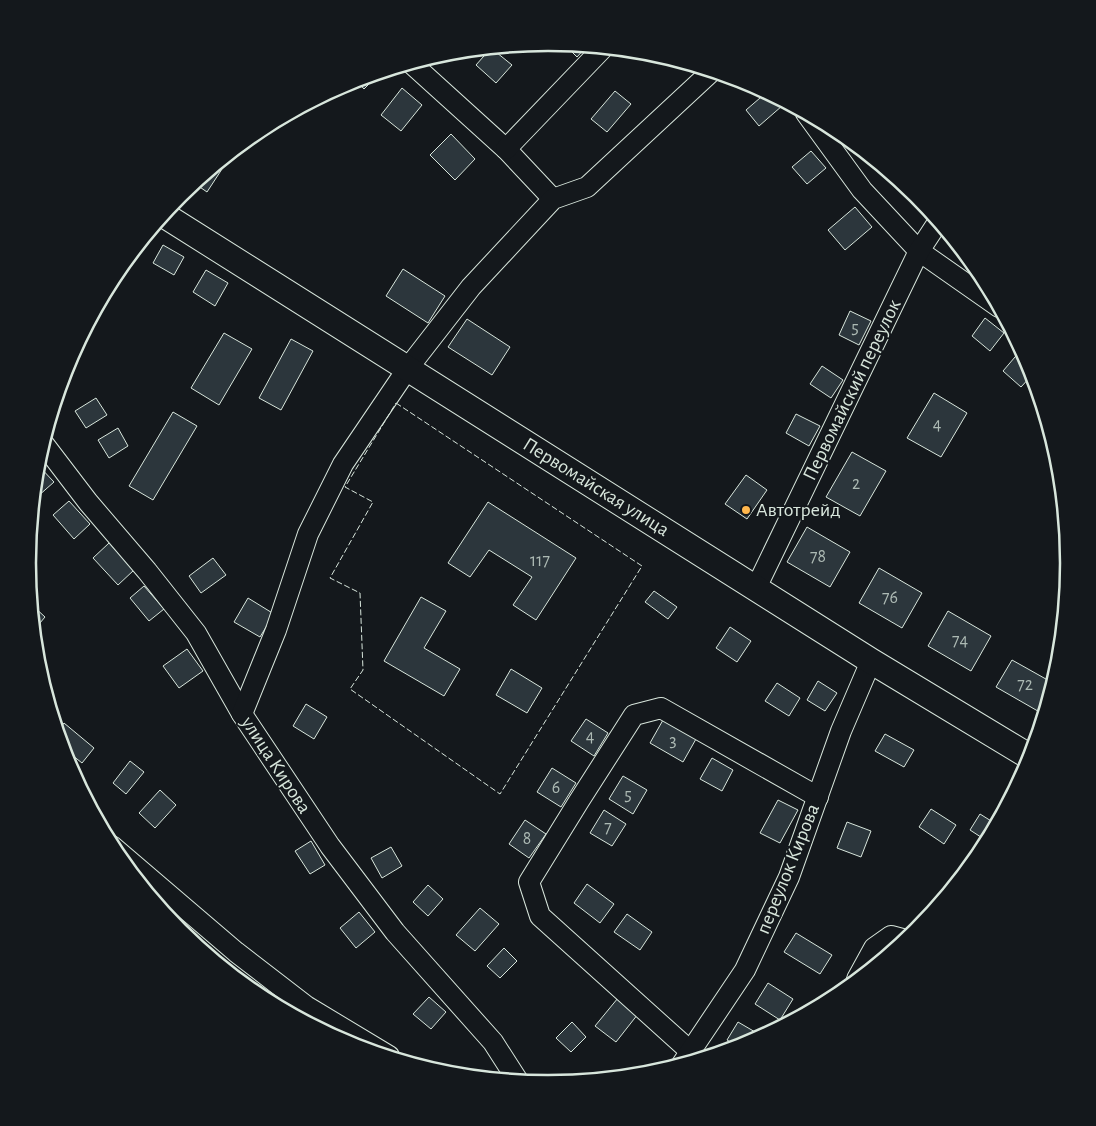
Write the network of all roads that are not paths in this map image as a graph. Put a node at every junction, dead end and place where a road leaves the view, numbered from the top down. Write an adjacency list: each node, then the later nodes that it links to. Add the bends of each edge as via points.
1 (598, 54): 5 (street)
2 (417, 69): 5 (street)
3 (706, 76): 6 (street, via 587,187)
4 (817, 128): 9 (street, via 862,190)
5 (506, 149): 6 (street)
6 (552, 199): 11 (street, via 471,287)
7 (170, 218): 11 (main road, Первомайская улица)
8 (934, 228): 9 (street, Первомайский переулок)
9 (919, 251): 10 (street); 13 (street, Первомайский переулок)
10 (986, 299)
11 (408, 368): 13 (main road, Первомайская улица); 15 (street, via 343,464 308,534 276,630)
12 (49, 451): 15 (street, улица Кирова, via 196,633)
13 (756, 588): 14 (main road, Первомайская улица)
14 (871, 661): 16 (main road, Первомайская улица); 17 (street, переулок Кирова, via 841,731)
15 (242, 714): 24 (street, улица Кирова, via 336,854 395,932 493,1042)
16 (1023, 753)
17 (818, 797): 22 (street, переулок Кирова, via 789,878 745,970); 23 (street, via 661,708 634,715 530,882 540,916)
18 (136, 866): 21 (street, via 236,952)
19 (896, 937): 20 (street, via 891,936 874,948)
20 (865, 965)
21 (335, 1028)
22 (687, 1055)
23 (685, 1056)
24 (513, 1074)

